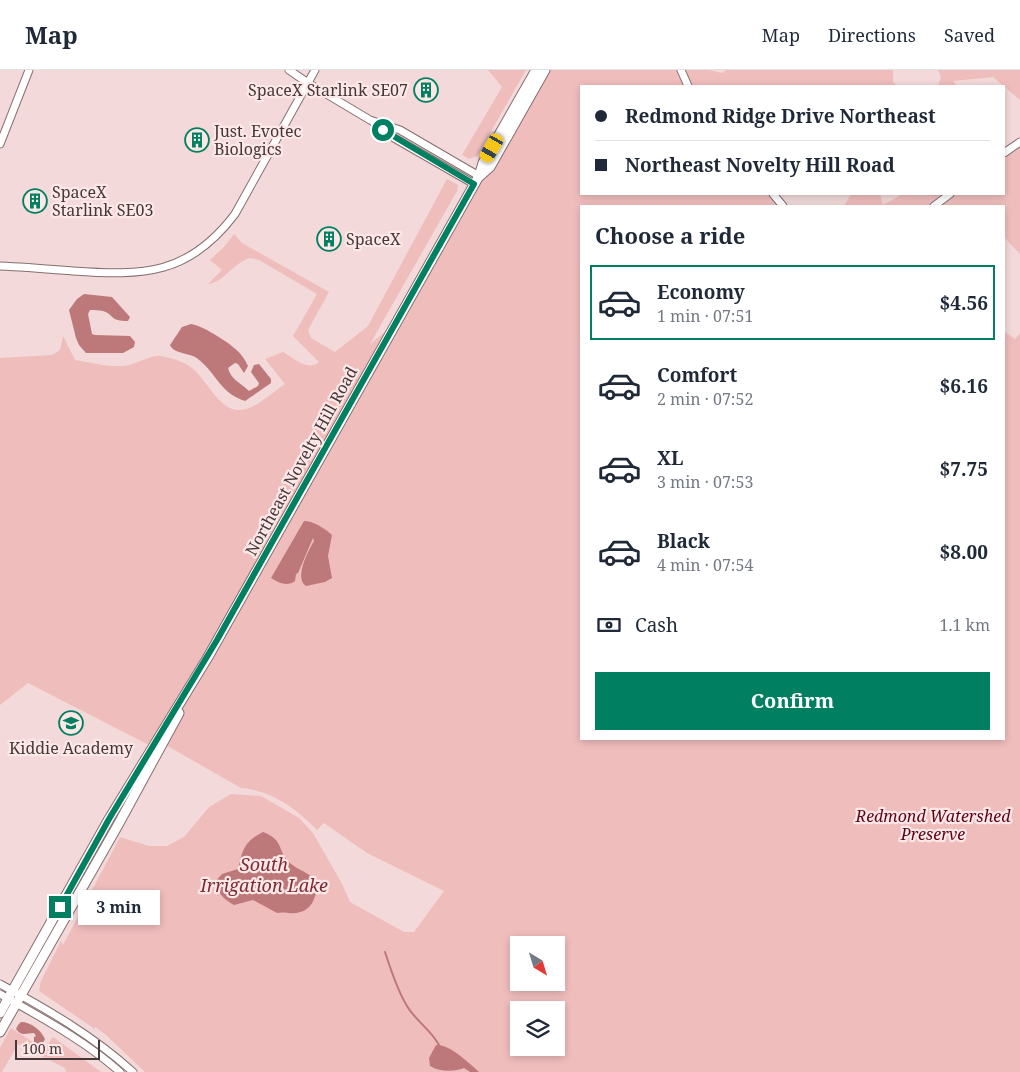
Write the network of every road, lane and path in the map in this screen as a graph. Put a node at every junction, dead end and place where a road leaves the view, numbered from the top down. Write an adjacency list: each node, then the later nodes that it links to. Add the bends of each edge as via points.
1 (29, 70): 11 (street)
2 (289, 70): 7 (street)
3 (315, 70): 7 (street)
4 (536, 70): 13 (main road, Northeast Novelty Hill Road, via 483,163)
5 (545, 70): 13 (main road, Northeast Novelty Hill Road, via 490,167)
6 (681, 70): 8 (street)
7 (308, 84): 9 (street); 19 (street, via 235,214 222,231 194,255 149,272)
8 (688, 85)
9 (371, 121): 13 (street, via 400,130); 14 (street, via 394,138)
10 (1020, 142): 12 (street)
11 (0, 144)
12 (1005, 152)
13 (479, 176): 14 (main road, Northeast Novelty Hill Road)
14 (474, 184): 21 (main road, Northeast Novelty Hill Road, via 208,657 151,766)
15 (774, 195): 17 (street)
16 (949, 195): 18 (street)
17 (782, 205)
18 (935, 205)
19 (0, 266)
20 (0, 984): 21 (street)
21 (12, 996): 22 (main road, Northeast Novelty Hill Road); 23 (main road, Northeast Novelty Hill Road); 24 (street, via 95,1051); 25 (street, via 82,1031)
22 (0, 1012)
23 (0, 1032)
24 (120, 1072)
25 (133, 1072)

